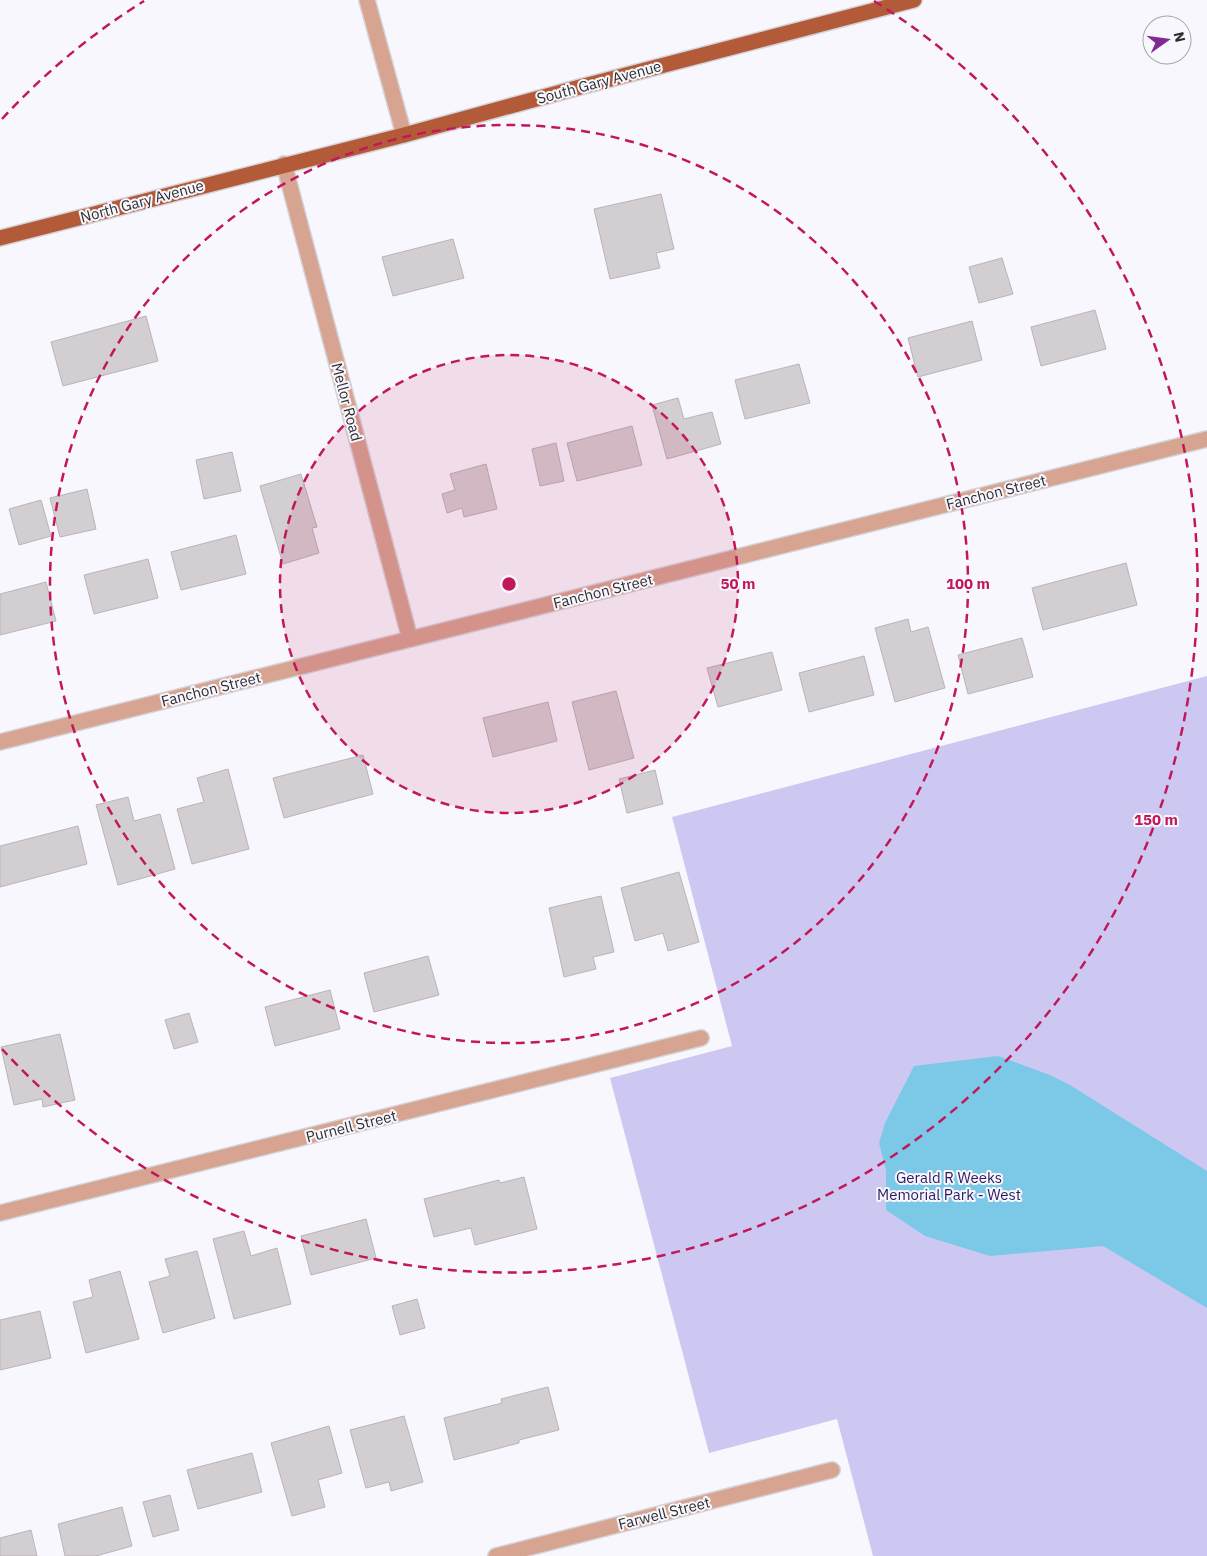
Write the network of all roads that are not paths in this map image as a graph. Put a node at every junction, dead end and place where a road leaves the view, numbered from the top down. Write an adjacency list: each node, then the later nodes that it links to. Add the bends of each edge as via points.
1 (367, 0): 3 (street)
2 (914, 0): 3 (main road, South Gary Avenue)
3 (404, 134): 4 (main road, South Gary Avenue)
4 (284, 164): 5 (main road, North Gary Avenue); 7 (street, Mellor Road)
5 (0, 238)
6 (1207, 439): 7 (street, Fanchon Street)
7 (410, 639): 8 (street, Fanchon Street)
8 (0, 742)
9 (701, 1038): 10 (street, Purnell Street)
10 (0, 1213)
11 (832, 1470): 12 (street, Farwell Street)
12 (496, 1556)

